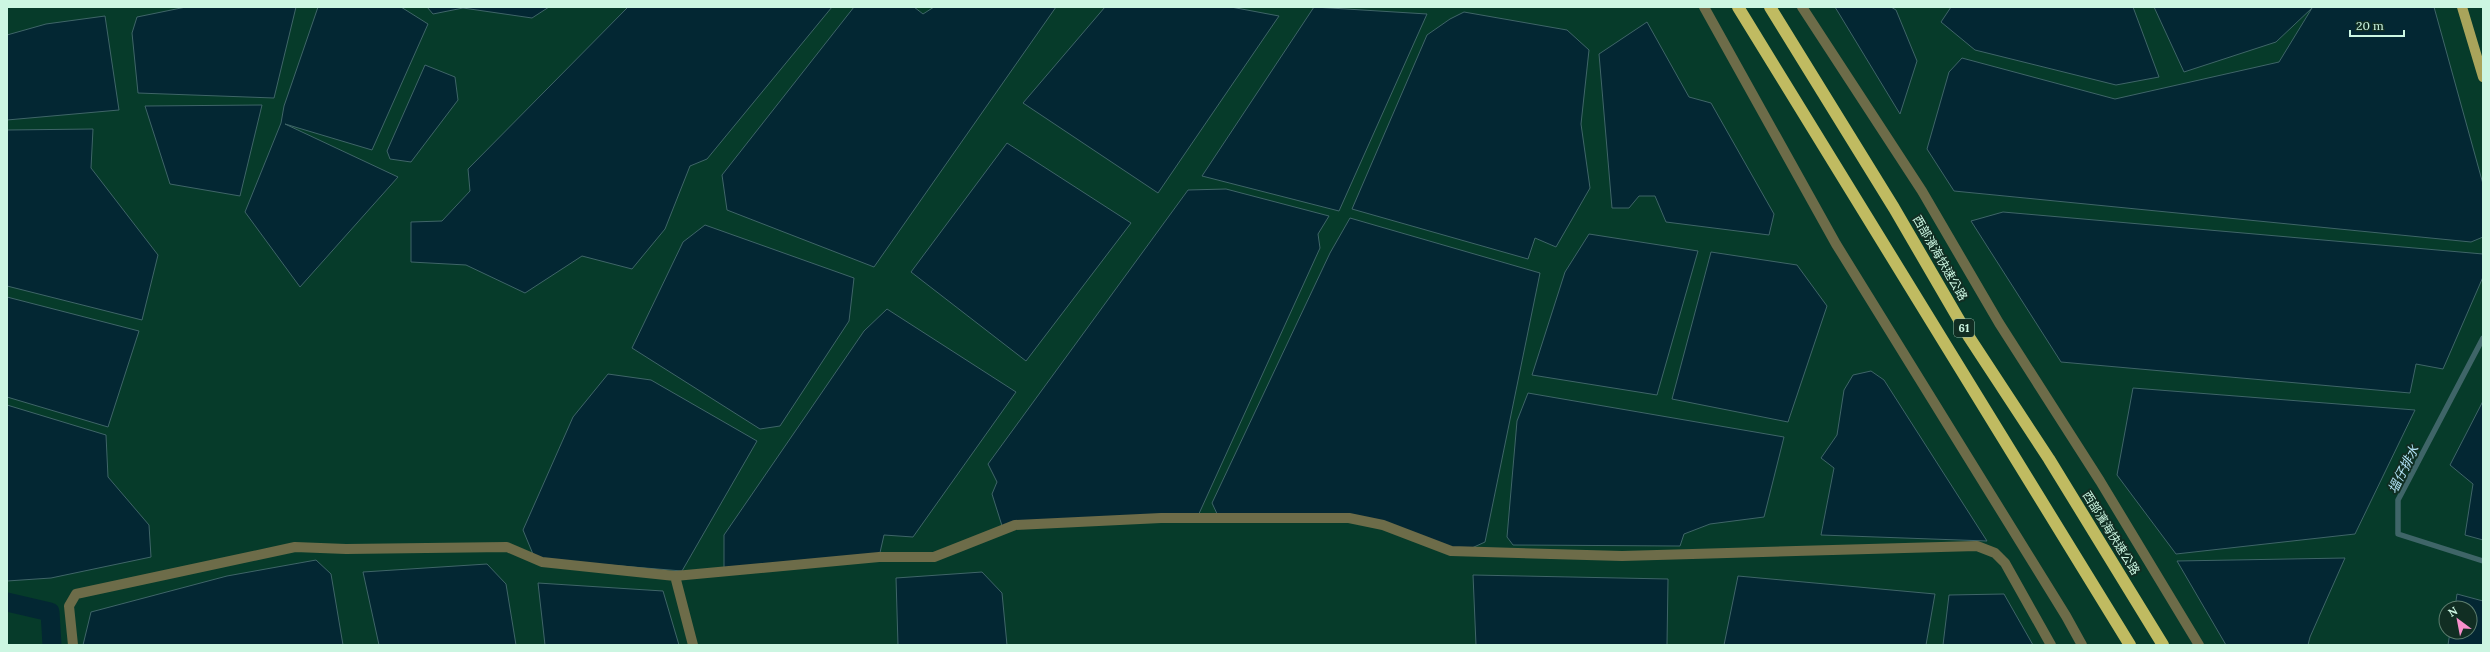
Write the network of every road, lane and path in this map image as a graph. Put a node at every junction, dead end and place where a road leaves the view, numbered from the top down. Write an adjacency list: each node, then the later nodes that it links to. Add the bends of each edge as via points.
1 (1704, 7): 11 (street, via 1836,244)
2 (1738, 7): 12 (highway, 61)
3 (1770, 7): 13 (highway, 西部濱海快速公路 / 61, via 1894,208 1969,337 2049,459)
4 (1802, 7): 14 (street, via 1922,191 1999,323 2100,481)
5 (2462, 7): 6 (main road)
6 (2483, 77)
7 (675, 576): 8 (street, via 542,562 507,547 295,547 76,594 69,606); 9 (street); 10 (street, via 879,557 934,556 1014,525 1161,518 1349,518 1384,525 1451,551 1622,556 1977,546 1995,553 2005,563)
8 (73, 645)
9 (693, 645)
10 (2051, 645)
11 (2082, 645)
12 (2130, 645)
13 (2163, 645)
14 (2199, 645)

